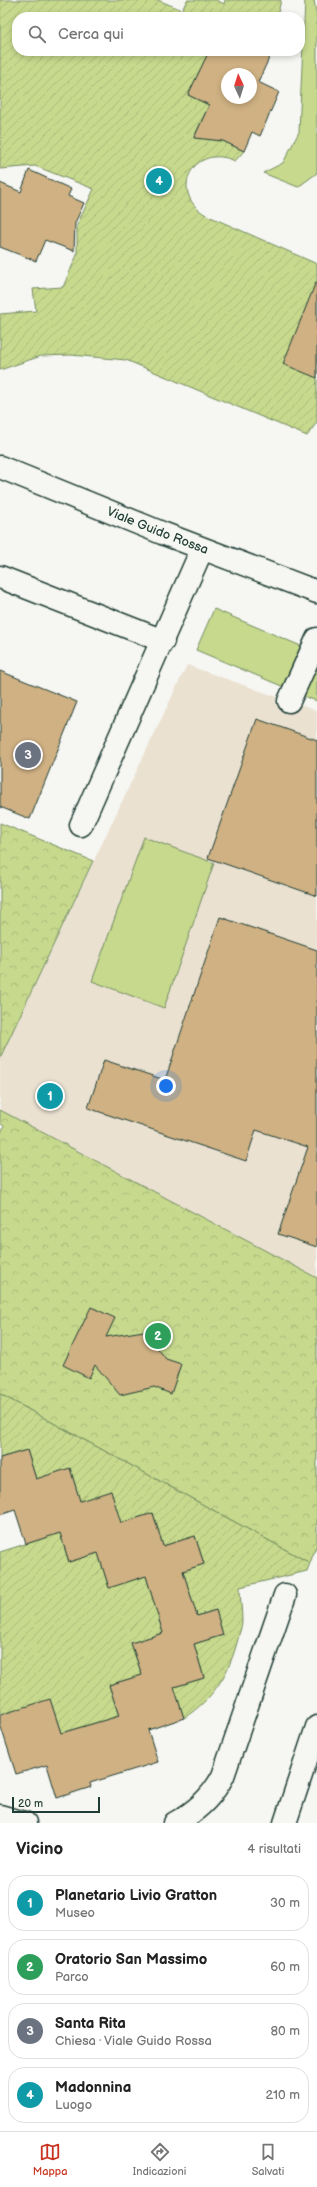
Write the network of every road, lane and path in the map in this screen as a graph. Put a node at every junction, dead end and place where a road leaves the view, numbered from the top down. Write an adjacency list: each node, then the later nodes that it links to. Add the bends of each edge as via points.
1 (0, 467): 2 (street, Viale Guido Rossa)
2 (202, 549): 4 (street, Viale Guido Rossa); 6 (street)
3 (0, 577): 6 (street)
4 (317, 592)
5 (317, 639): 7 (street)
6 (163, 641): 8 (street)
7 (289, 701)
8 (81, 825)
9 (285, 1595): 14 (street, via 224,1776 195,1811)
10 (317, 1727): 12 (street)
11 (0, 1816): 13 (street)
12 (282, 1821)
13 (25, 1823)
14 (175, 1823)

